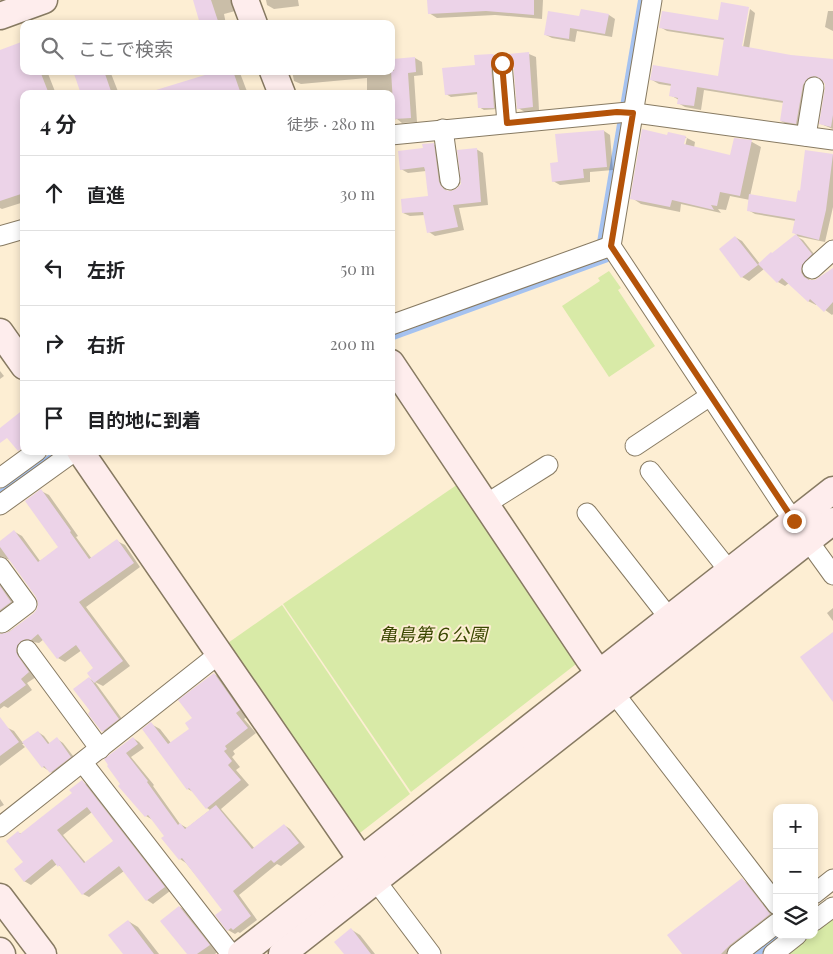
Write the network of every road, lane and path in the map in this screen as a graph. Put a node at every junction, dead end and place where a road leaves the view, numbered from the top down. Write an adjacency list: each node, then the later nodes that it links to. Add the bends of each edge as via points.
1 (44, 0): 4 (street)
2 (245, 0): 5 (street)
3 (652, 0): 10 (street)
4 (0, 16)
5 (252, 20)
6 (502, 63): 11 (street)
7 (275, 75): 9 (street)
8 (814, 86): 14 (street)
9 (280, 90)
10 (626, 112): 11 (street); 14 (street); 19 (street)
11 (507, 123): 12 (street)
12 (443, 130): 13 (street); 16 (street)
13 (395, 135)
14 (806, 136): 15 (street)
15 (833, 140)
16 (450, 180)
17 (20, 230): 18 (street)
18 (0, 236)
19 (611, 246): 22 (street); 26 (street)
20 (833, 250): 21 (street)
21 (812, 269)
22 (395, 325)
23 (1, 333): 24 (street)
24 (20, 360)
25 (395, 369): 35 (street)
26 (710, 396): 27 (street); 39 (street)
27 (636, 446)
28 (32, 455): 33 (street)
29 (70, 455): 36 (street)
30 (83, 455): 46 (street)
31 (548, 466): 35 (street)
32 (650, 471): 41 (street)
33 (0, 478)
34 (833, 490): 39 (street)
35 (486, 504): 47 (street)
36 (0, 506)
37 (587, 513): 43 (street)
38 (833, 521): 39 (street)
39 (801, 531): 41 (street); 42 (street); 47 (street)
40 (0, 567): 44 (street, via 27,604)
41 (730, 572): 43 (street)
42 (833, 575)
43 (670, 619): 47 (street)
44 (2, 623)
45 (27, 650): 48 (street)
46 (219, 654): 48 (street); 51 (street)
47 (607, 684): 51 (street); 53 (street); 56 (street)
48 (100, 749): 49 (street)
49 (83, 762): 50 (street); 62 (street)
50 (0, 827)
51 (360, 860): 53 (street); 63 (street)
52 (833, 879): 54 (street)
53 (376, 881): 64 (street); 65 (street)
54 (818, 891)
55 (0, 897): 61 (street)
56 (773, 900)
57 (833, 907): 58 (street)
58 (818, 919)
59 (773, 926): 66 (street)
60 (792, 939): 67 (street)
61 (43, 954)
62 (231, 954)
63 (241, 954)
64 (282, 954)
65 (431, 954)
66 (737, 954)
67 (773, 954)

